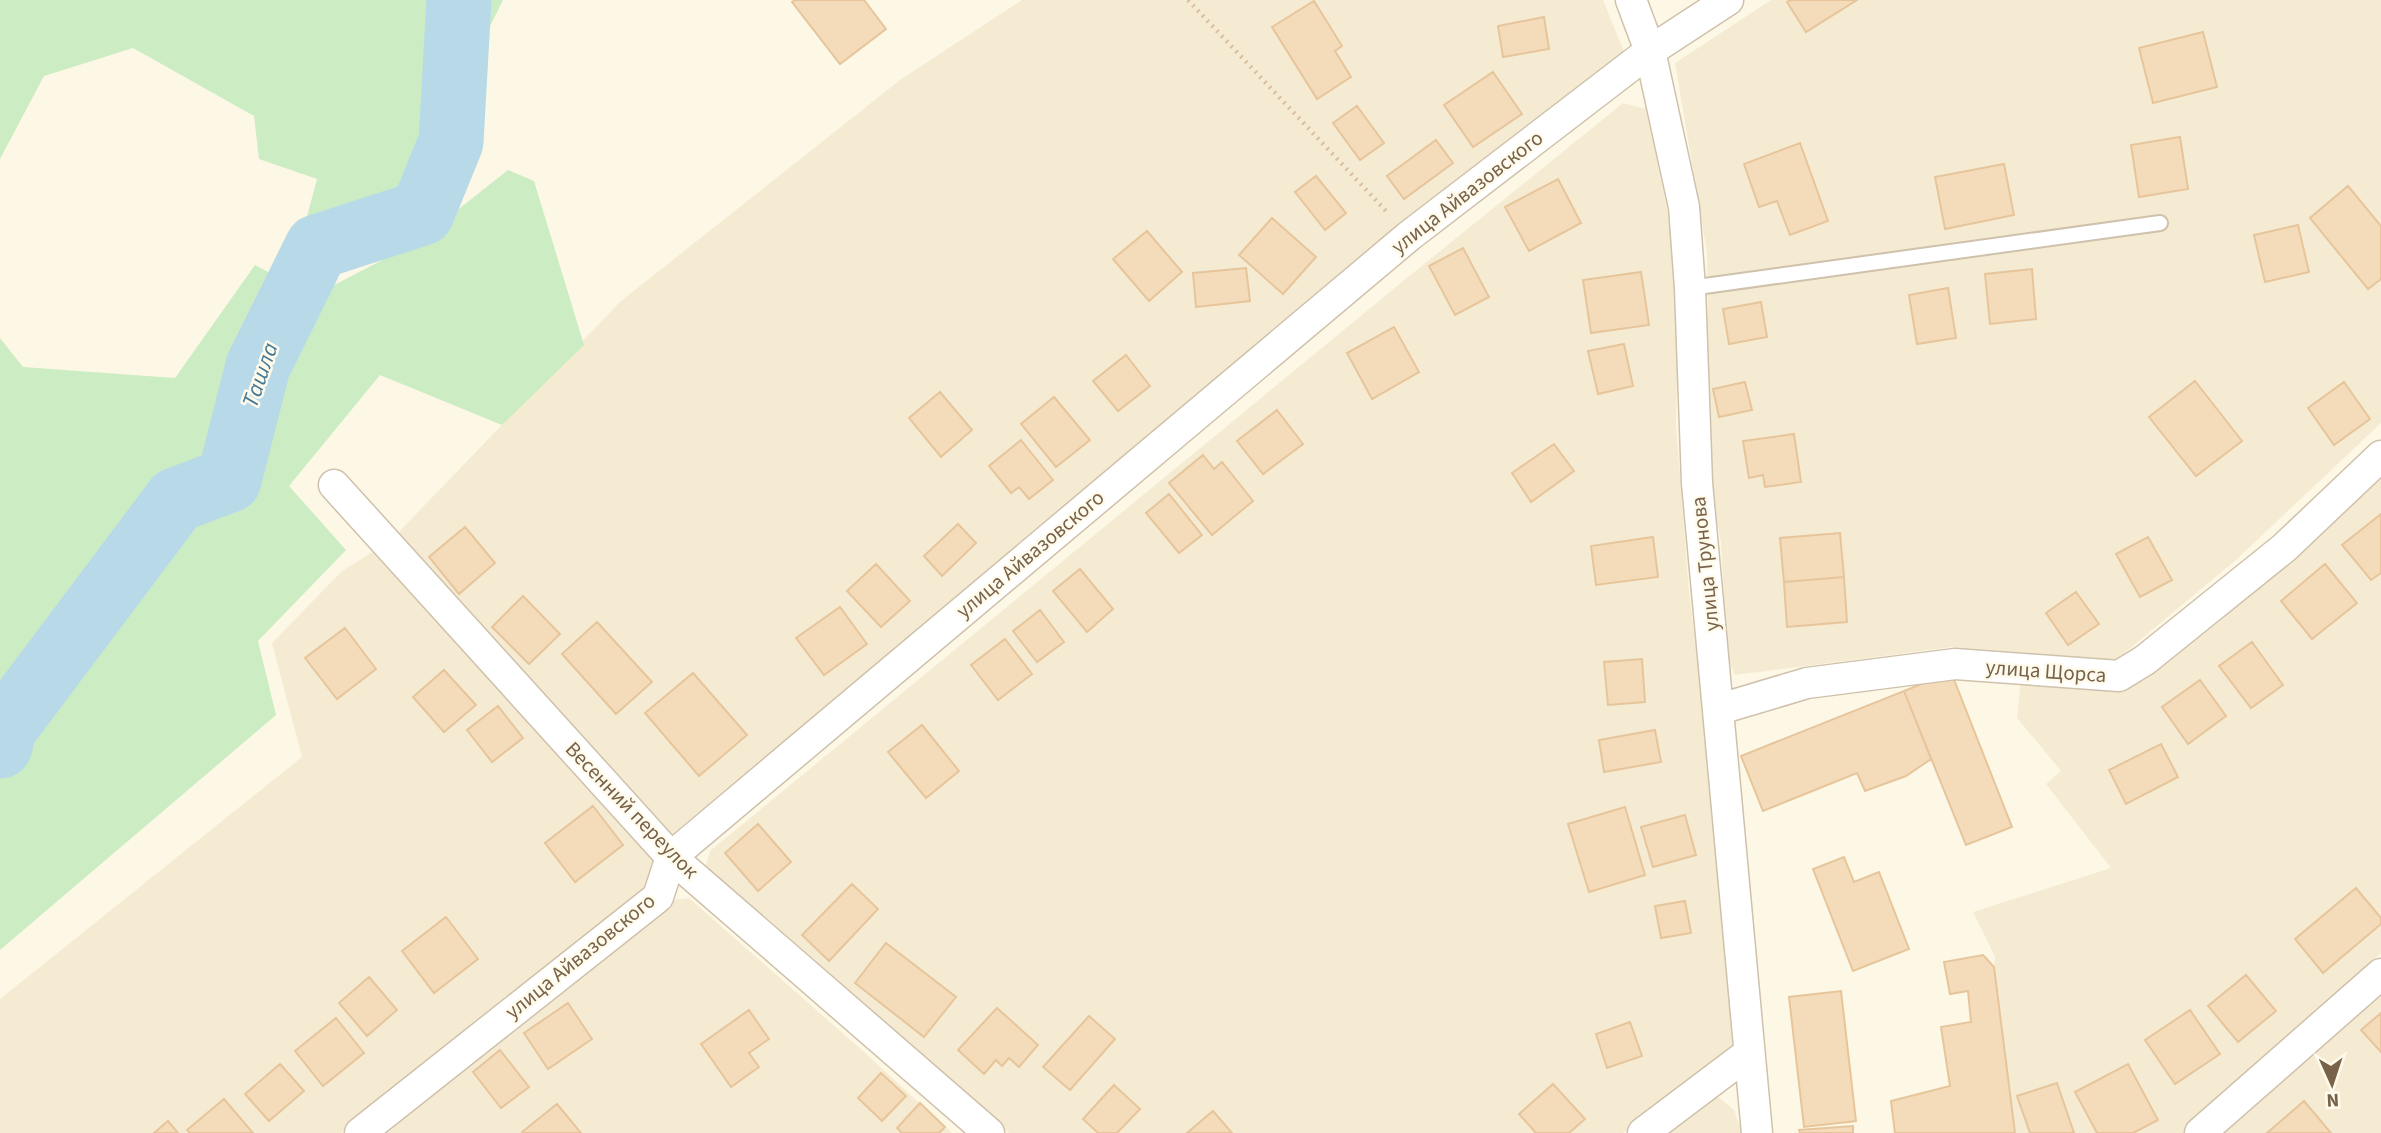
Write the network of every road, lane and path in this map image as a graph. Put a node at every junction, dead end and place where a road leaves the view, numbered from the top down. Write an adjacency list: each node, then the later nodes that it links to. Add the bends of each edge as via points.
1 (1188, 0): 6 (path)
2 (1631, 0): 4 (street, улица Трунова)
3 (1728, 0): 4 (street, улица Айвазовского)
4 (1650, 51): 6 (street, улица Айвазовского); 7 (street, улица Трунова, via 1684,207)
5 (2160, 223): 7 (lane)
6 (1409, 236): 11 (street, улица Айвазовского)
7 (1690, 288): 10 (street, улица Трунова, via 1697,484)
8 (2381, 456): 10 (street, улица Щорса, via 2284,548 2119,676 1955,664 1807,682)
9 (334, 485): 11 (street, Весенний переулок)
10 (1720, 709): 13 (street, улица Трунова)
11 (671, 857): 14 (street, улица Айвазовского, via 658,897); 15 (street, Весенний переулок)
12 (2381, 974): 18 (street)
13 (1749, 1053): 16 (street); 17 (street, улица Трунова)
14 (360, 1133)
15 (989, 1133)
16 (1643, 1133)
17 (1757, 1133)
18 (2200, 1133)

